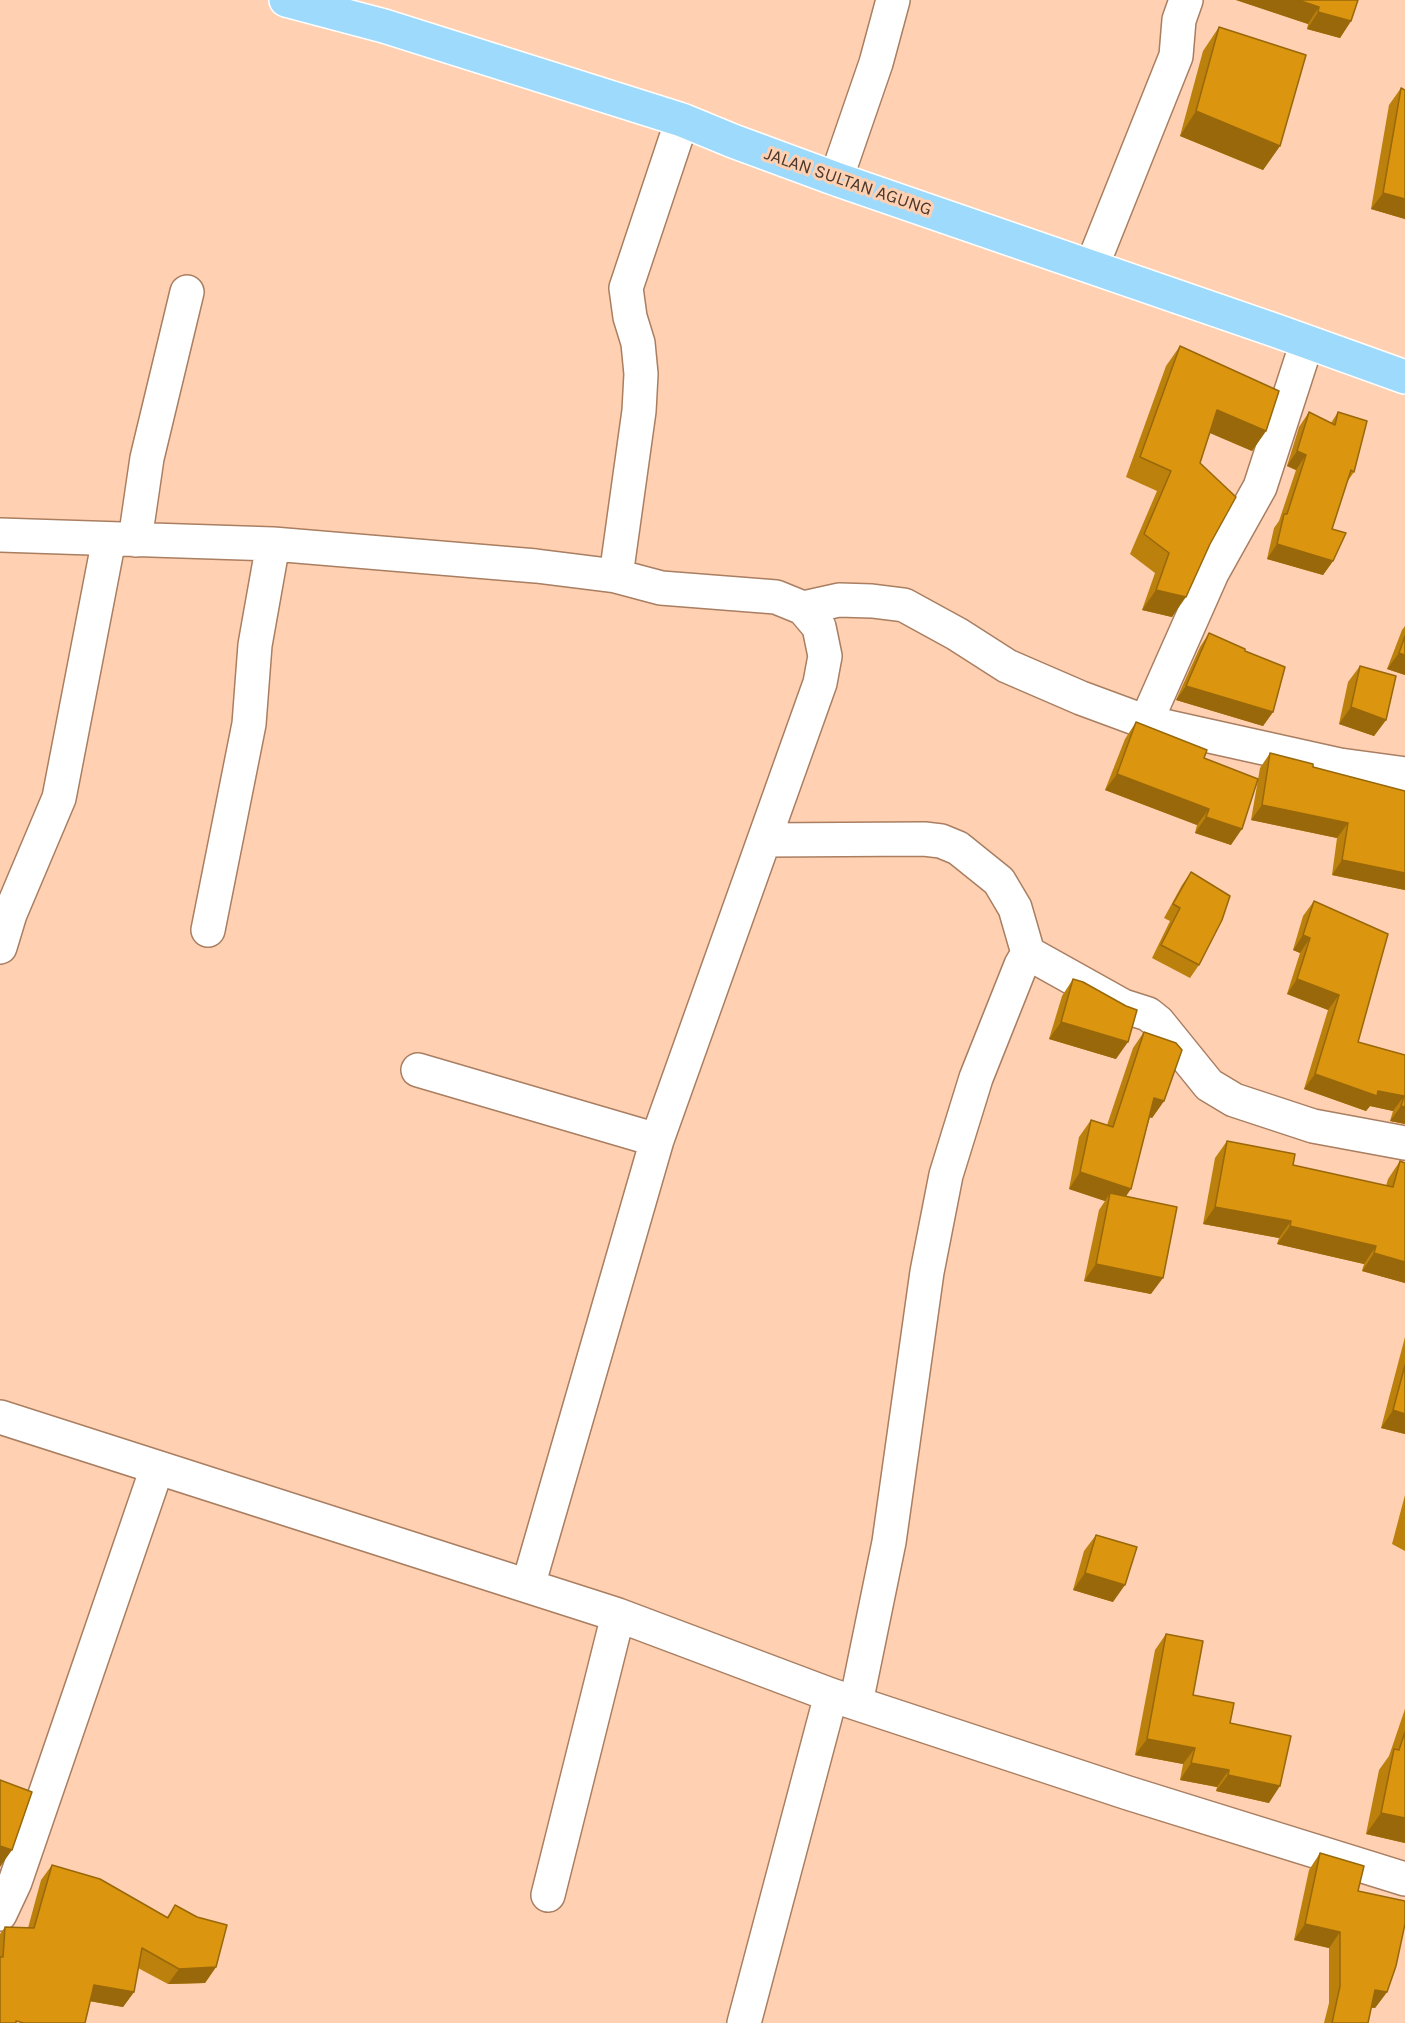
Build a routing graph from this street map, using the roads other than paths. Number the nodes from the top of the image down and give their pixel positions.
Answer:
1 (286, 0) edge
2 (893, 0) edge
3 (1186, 0) edge
4 (323, 5) edge
5 (682, 120) junction
6 (836, 179) junction
7 (1092, 267) junction
8 (187, 292) dead end
9 (1307, 342) junction
10 (1405, 378) edge
11 (130, 528) junction
12 (0, 535) edge
13 (273, 544) junction
14 (618, 560) junction
15 (804, 608) junction
16 (1150, 712) junction
17 (1405, 774) edge
18 (764, 840) junction
19 (208, 930) dead end
20 (0, 947) edge
21 (1028, 953) junction
22 (418, 1070) dead end
23 (657, 1140) junction
24 (1405, 1143) edge
25 (0, 1417) edge
26 (157, 1468) junction
27 (528, 1586) junction
28 (618, 1615) junction
29 (843, 1699) junction
30 (1405, 1879) edge
31 (548, 1895) dead end
32 (0, 1914) edge
33 (744, 2023) edge

1 - 4 highway, JALAN SULTAN AGUNG
2 - 6 street
3 - 7 street
4 - 5 highway, JALAN SULTAN AGUNG
5 - 6 highway, JALAN SULTAN AGUNG
5 - 14 street
6 - 7 highway, JALAN SULTAN AGUNG
7 - 9 highway, JALAN SULTAN AGUNG
8 - 11 street
9 - 10 highway, JALAN SULTAN AGUNG
9 - 16 street
11 - 12 street
11 - 13 street
11 - 20 street
13 - 14 street
13 - 19 street
14 - 15 street
15 - 16 street
15 - 18 street
16 - 17 street
18 - 21 street
18 - 23 street
21 - 24 street
21 - 29 street
22 - 23 street
23 - 27 street
25 - 26 street
26 - 27 street
26 - 32 street
27 - 28 street
28 - 29 street
28 - 31 street
29 - 30 street
29 - 33 street

